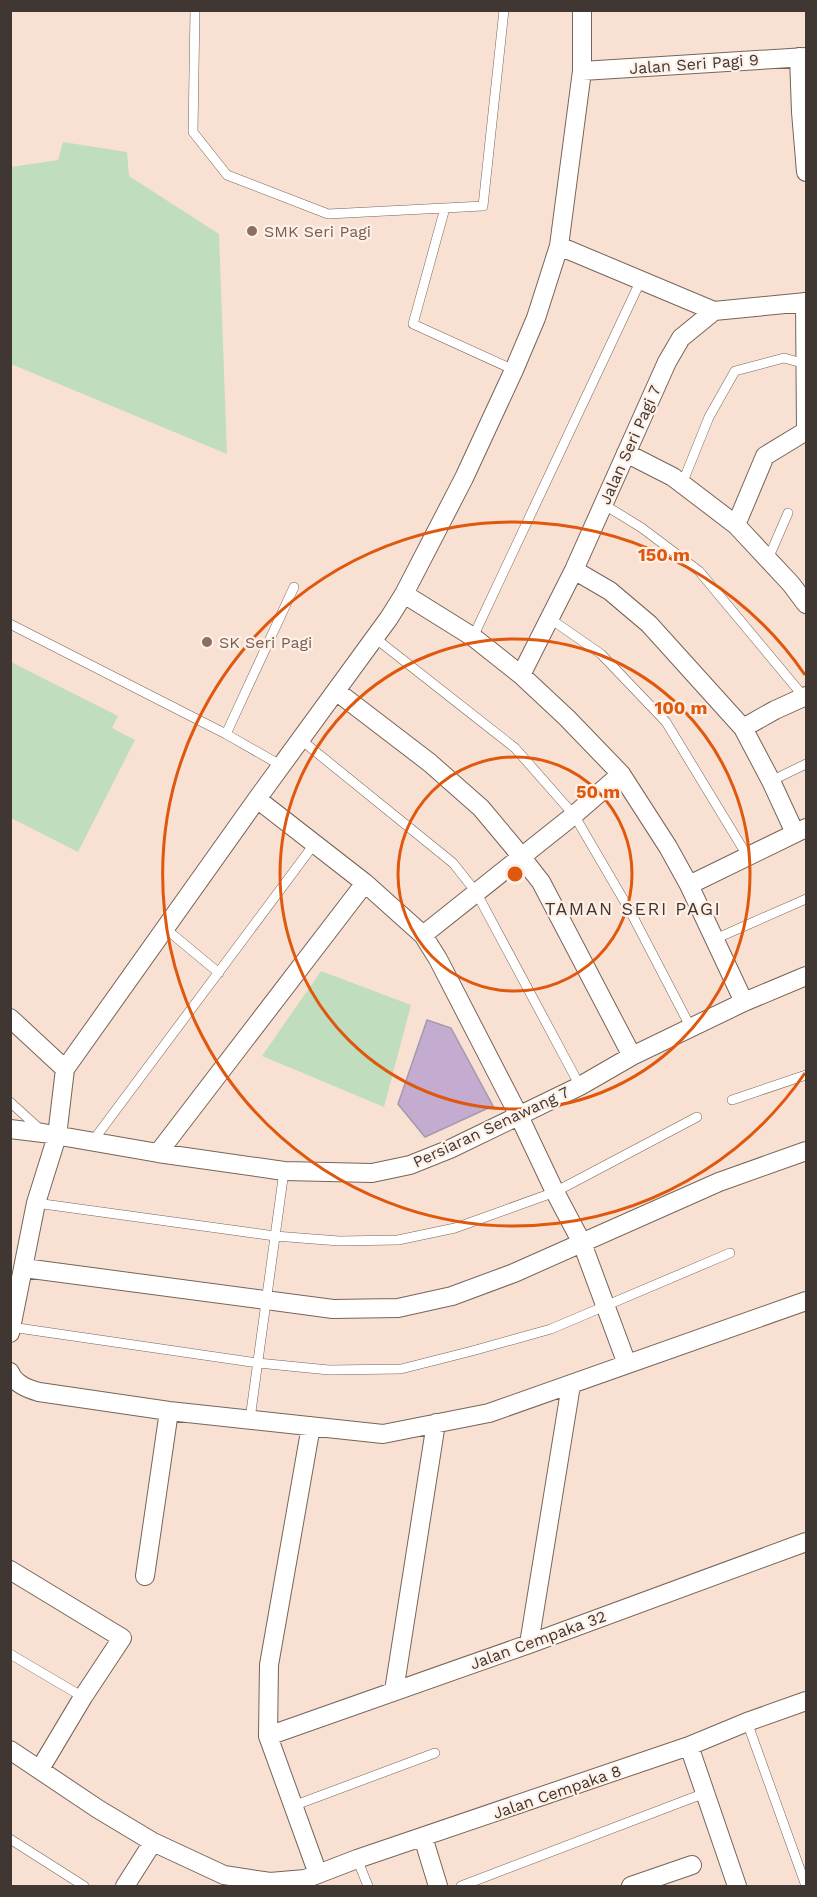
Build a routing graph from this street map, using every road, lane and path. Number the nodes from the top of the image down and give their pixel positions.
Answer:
1 (195, 10) edge
2 (504, 10) edge
3 (582, 10) edge
4 (803, 57) edge
5 (582, 71) junction
6 (804, 112) edge
7 (807, 172) edge
8 (445, 208) junction
9 (559, 246) junction
10 (641, 280) junction
11 (806, 302) edge
12 (714, 311) junction
13 (806, 364) edge
14 (514, 370) junction
15 (806, 431) edge
16 (626, 453) junction
17 (682, 484) junction
18 (603, 504) junction
19 (788, 513) dead end
20 (736, 525) junction
21 (768, 559) junction
22 (574, 570) junction
23 (294, 587) dead end
24 (404, 594) junction
25 (807, 604) edge
26 (549, 618) junction
27 (10, 624) edge
28 (473, 637) junction
29 (375, 638) junction
30 (521, 675) junction
31 (336, 691) junction
32 (806, 696) edge
33 (743, 728) junction
34 (226, 734) junction
35 (300, 739) junction
36 (807, 764) edge
37 (282, 766) junction
38 (621, 774) junction
39 (771, 781) junction
40 (257, 799) junction
41 (574, 815) junction
42 (801, 830) edge
43 (315, 843) junction
44 (521, 856) junction
45 (748, 857) junction
46 (365, 883) junction
47 (689, 885) junction
48 (476, 892) junction
49 (807, 899) edge
50 (166, 929) junction
51 (423, 935) junction
52 (716, 939) junction
53 (219, 973) junction
54 (807, 976) edge
55 (744, 1002) junction
56 (10, 1018) edge
57 (691, 1028) junction
58 (632, 1056) junction
59 (65, 1069) junction
60 (807, 1075) edge
61 (580, 1086) junction
62 (732, 1100) dead end
63 (10, 1102) edge
64 (519, 1116) junction
65 (697, 1117) dead end
66 (10, 1129) edge
67 (50, 1135) junction
68 (92, 1142) junction
69 (807, 1151) edge
70 (158, 1153) junction
71 (284, 1171) junction
72 (555, 1192) junction
73 (36, 1203) junction
74 (275, 1236) junction
75 (582, 1243) junction
76 (730, 1253) dead end
77 (24, 1268) junction
78 (267, 1301) junction
79 (807, 1301) edge
80 (605, 1305) junction
81 (11, 1327) edge
82 (10, 1333) edge
83 (258, 1364) junction
84 (627, 1364) junction
85 (10, 1372) edge
86 (571, 1385) junction
87 (169, 1410) junction
88 (250, 1419) junction
89 (436, 1423) junction
90 (311, 1426) junction
91 (807, 1542) edge
92 (10, 1570) edge
93 (145, 1576) dead end
94 (529, 1644) junction
95 (10, 1654) edge
96 (393, 1691) junction
97 (83, 1697) junction
98 (805, 1706) edge
99 (747, 1722) junction
100 (268, 1736) junction
101 (689, 1746) junction
102 (10, 1750) edge
103 (435, 1753) dead end
104 (40, 1770) junction
105 (705, 1793) junction
106 (293, 1806) junction
107 (423, 1838) junction
108 (10, 1839) edge
109 (153, 1842) junction
110 (357, 1859) junction
111 (692, 1865) dead end
112 (311, 1880) edge
113 (84, 1887) edge
114 (125, 1887) edge
115 (368, 1887) edge
116 (438, 1887) edge
117 (461, 1887) edge
118 (631, 1887) edge
119 (737, 1887) edge
120 (806, 1887) edge

1 - 8 lane
2 - 8 lane
3 - 5 street
4 - 5 street, Jalan Seri Pagi 9
4 - 6 street
5 - 9 street
6 - 7 street
8 - 14 lane
9 - 10 street
9 - 14 street
10 - 12 street
10 - 28 lane
11 - 12 street
11 - 13 street
12 - 16 street, Jalan Seri Pagi 7
13 - 15 street
13 - 17 lane
14 - 24 street
15 - 20 street
16 - 17 street
16 - 18 street, Jalan Seri Pagi 7
17 - 20 street
18 - 22 street, Jalan Seri Pagi 7
18 - 32 lane
19 - 21 lane
20 - 21 street
21 - 25 street
22 - 26 street, Jalan Seri Pagi 7
22 - 33 street
23 - 34 lane
24 - 28 street
24 - 29 street
26 - 30 street, Jalan Seri Pagi 7
26 - 45 lane
27 - 34 lane
28 - 30 street
29 - 31 street
29 - 41 lane
30 - 38 street
31 - 35 street
31 - 44 street
32 - 33 street
33 - 39 street
34 - 37 lane
35 - 37 street
35 - 48 lane
36 - 39 lane
37 - 40 street
38 - 41 street
38 - 47 street
39 - 42 street
40 - 43 street
40 - 50 street
41 - 44 street
41 - 57 lane
42 - 45 street
43 - 46 street
43 - 53 lane
44 - 48 street
44 - 58 street
45 - 47 street
46 - 51 street
46 - 70 street
47 - 52 street
48 - 51 street
48 - 61 lane
49 - 52 lane
50 - 53 lane
50 - 59 street
51 - 64 street
52 - 55 street
53 - 68 lane
54 - 55 street, Persiaran Senawang 7
55 - 57 street, Persiaran Senawang 7
56 - 59 street
57 - 58 street, Persiaran Senawang 7
58 - 61 street, Persiaran Senawang 7
59 - 67 street
60 - 62 lane
61 - 64 street, Persiaran Senawang 7
63 - 67 lane
64 - 71 street, Persiaran Senawang 7
64 - 72 street
65 - 72 lane
66 - 67 street, Persiaran Senawang 7
67 - 68 street, Persiaran Senawang 7
67 - 73 street
68 - 70 street, Persiaran Senawang 7
69 - 75 street
70 - 71 street, Persiaran Senawang 7
71 - 74 lane
72 - 74 lane
72 - 75 street
73 - 74 lane
73 - 77 street
74 - 78 lane
75 - 78 street
75 - 80 street
76 - 80 lane
77 - 78 street
77 - 81 street
78 - 83 lane
79 - 84 street
80 - 83 lane
80 - 84 street
81 - 82 street
81 - 83 lane
83 - 88 lane
84 - 86 street
85 - 87 street
86 - 89 street
86 - 94 street
87 - 88 street
87 - 93 street
88 - 90 street
89 - 90 street
89 - 96 street
90 - 100 street
91 - 94 street, Jalan Cempaka 32
92 - 97 street
94 - 96 street, Jalan Cempaka 32
95 - 97 lane
96 - 100 street, Jalan Cempaka 32
97 - 104 street
98 - 99 street, Jalan Cempaka 8
99 - 101 street, Jalan Cempaka 8
99 - 120 lane
100 - 106 street
101 - 105 street
101 - 107 street, Jalan Cempaka 8
102 - 104 street, Jalan Cempaka 8
103 - 106 lane
104 - 109 street, Jalan Cempaka 8
105 - 117 lane
105 - 119 street
106 - 112 street
107 - 110 street, Jalan Cempaka 8
107 - 116 street
108 - 113 lane
109 - 112 street, Jalan Cempaka 8
109 - 114 street
110 - 112 street, Jalan Cempaka 8
110 - 115 lane
111 - 118 street

